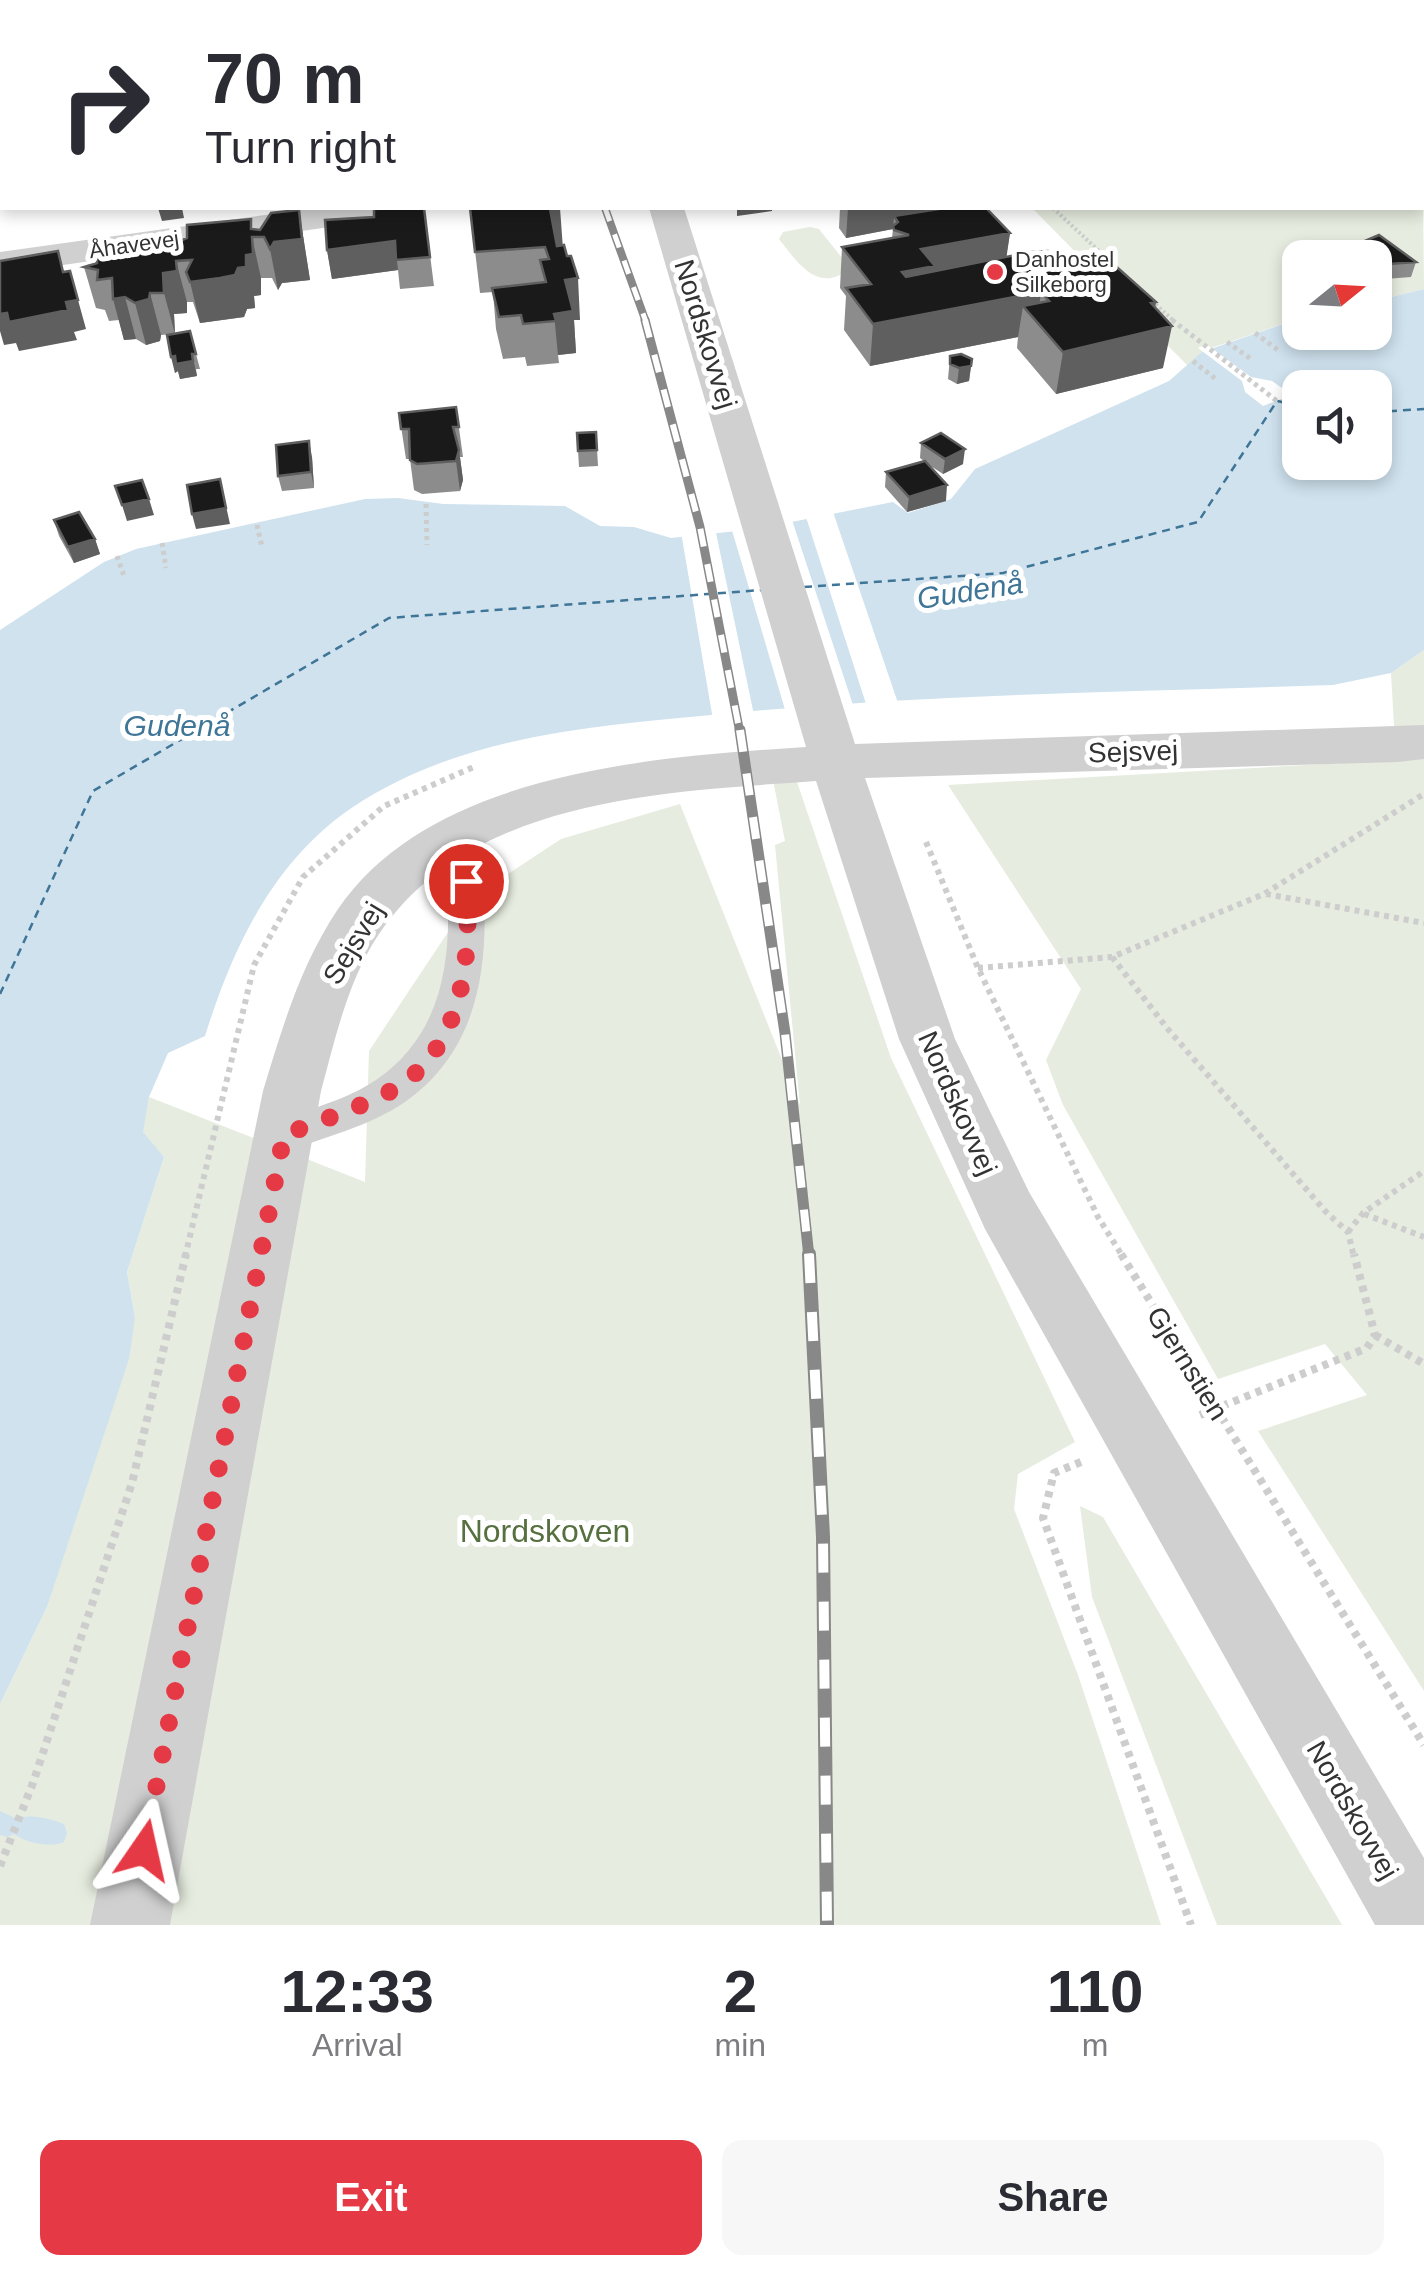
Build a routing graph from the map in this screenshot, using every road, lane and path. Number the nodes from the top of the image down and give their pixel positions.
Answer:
1 (372, 210) edge
2 (667, 210) edge
3 (1055, 210) edge
4 (0, 263) edge
5 (1124, 275) edge
6 (1139, 288) edge
7 (1254, 333) dead end
8 (1226, 342) dead end
9 (1278, 350) dead end
10 (1251, 360) dead end
11 (1193, 361) dead end
12 (1217, 380) dead end
13 (1277, 401) dead end
14 (426, 504) dead end
15 (256, 524) dead end
16 (162, 543) dead end
17 (428, 545) dead end
18 (262, 548) dead end
19 (117, 556) dead end
20 (166, 568) dead end
21 (124, 576) dead end
22 (1424, 742) edge
23 (491, 762) dead end
24 (1424, 794) edge
25 (460, 836) junction
26 (891, 838) junction
27 (1264, 894) junction
28 (1424, 924) edge
29 (1112, 957) junction
30 (978, 968) junction
31 (284, 1135) junction
32 (1424, 1170) edge
33 (1363, 1214) junction
34 (1348, 1232) junction
35 (1424, 1237) edge
36 (1375, 1335) junction
37 (1346, 1357) dead end
38 (1424, 1364) edge
39 (1054, 1474) dead end
40 (1424, 1744) edge
41 (0, 1866) edge
42 (130, 1925) edge
43 (1191, 1925) edge
44 (1419, 1925) edge

1 - 4 street, Åhavevej
2 - 26 street, Nordskovvej
3 - 5 path
6 - 13 path
7 - 9 path
8 - 10 path
11 - 12 path
14 - 17 path
15 - 18 path
16 - 20 path
19 - 21 path
22 - 25 street, Sejsvej
23 - 41 path
24 - 27 path
25 - 31 street, Sejsvej
25 - 31 lane
26 - 30 path, Gjernstien
26 - 44 street, Nordskovvej
27 - 28 path
27 - 29 path
29 - 30 path
29 - 34 path
30 - 40 path, Gjernstien
31 - 42 street, Sejsvej
32 - 33 path
33 - 34 path
33 - 35 path
34 - 36 path
36 - 37 path
36 - 38 path
39 - 43 path

